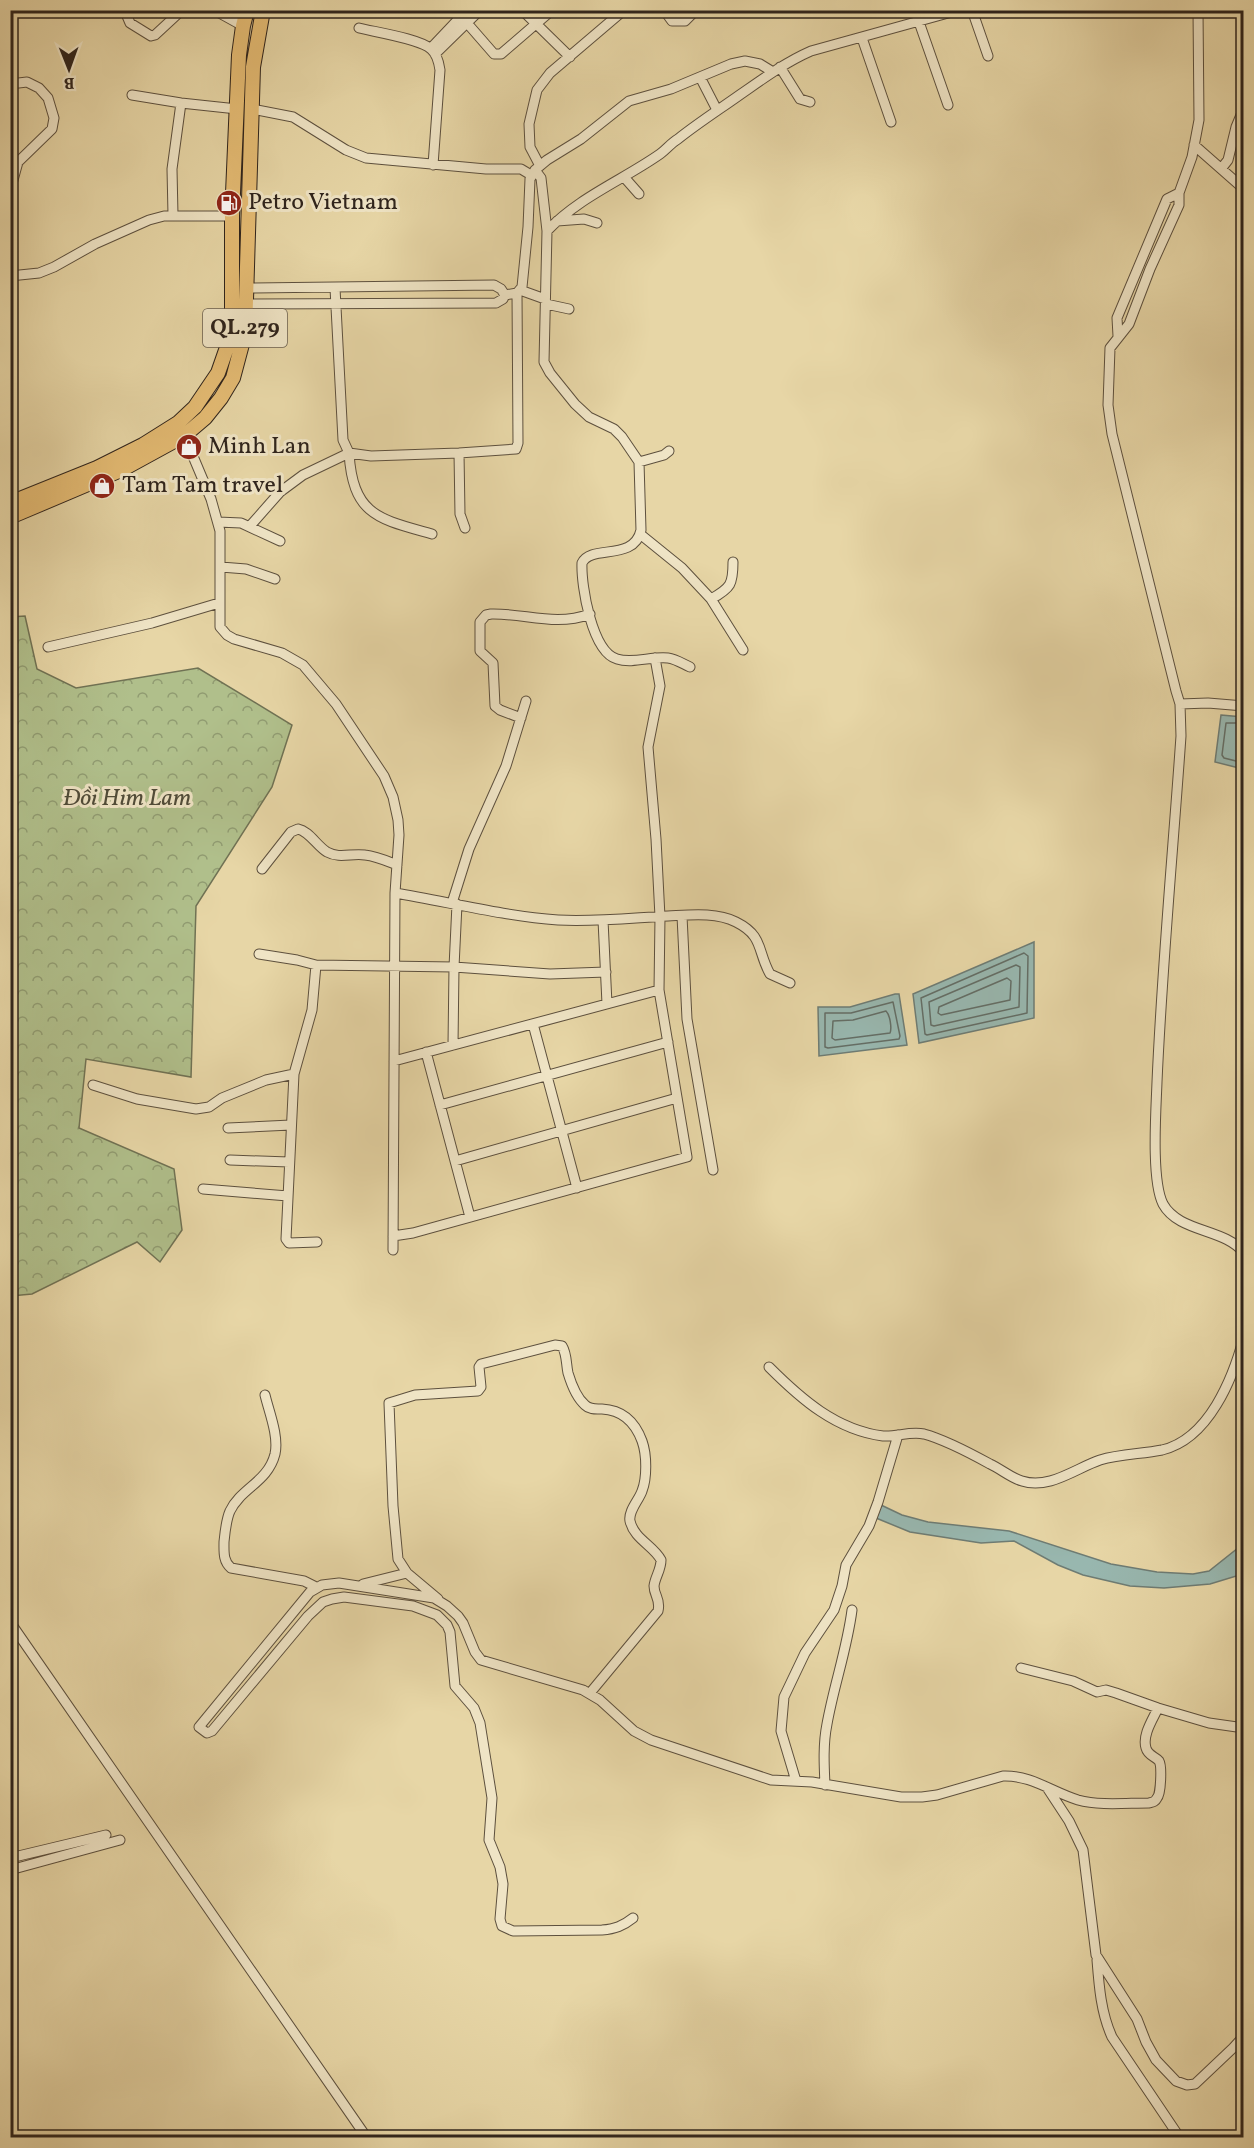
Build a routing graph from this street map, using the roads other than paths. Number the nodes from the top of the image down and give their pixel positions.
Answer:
1 (128, 10) edge
2 (182, 10) edge
3 (214, 10) edge
4 (247, 10) edge
5 (263, 10) edge
6 (467, 10) edge
7 (480, 10) edge
8 (522, 10) edge
9 (552, 10) edge
10 (624, 10) edge
11 (664, 10) edge
12 (696, 10) edge
13 (914, 10) edge
14 (959, 10) edge
15 (972, 10) edge
16 (1198, 10) edge
17 (918, 22) junction
18 (467, 23) junction
19 (537, 25) junction
20 (243, 26) junction
21 (359, 28) dead end
22 (862, 38) junction
23 (433, 51) junction
24 (988, 56) dead end
25 (570, 57) junction
26 (777, 70) junction
27 (700, 77) junction
28 (10, 84) edge
29 (132, 94) dead end
30 (810, 102) dead end
31 (181, 103) junction
32 (948, 105) dead end
33 (1244, 108) edge
34 (237, 109) junction
35 (252, 109) junction
36 (717, 110) junction
37 (891, 123) dead end
38 (1194, 145) junction
39 (433, 165) junction
40 (1221, 169) junction
41 (536, 170) junction
42 (624, 177) junction
43 (1244, 189) edge
44 (10, 191) edge
45 (639, 194) dead end
46 (173, 215) junction
47 (232, 216) junction
48 (597, 223) dead end
49 (550, 225) junction
50 (528, 227) junction
51 (10, 276) edge
52 (430, 285) junction
53 (246, 288) junction
54 (335, 288) junction
55 (518, 292) junction
56 (504, 295) junction
57 (545, 301) junction
58 (429, 303) junction
59 (246, 304) junction
60 (335, 304) junction
61 (569, 309) dead end
62 (181, 429) junction
63 (669, 451) dead end
64 (349, 453) junction
65 (459, 453) junction
66 (639, 462) junction
67 (10, 503) edge
68 (10, 517) edge
69 (218, 522) junction
70 (250, 526) junction
71 (465, 528) dead end
72 (432, 534) dead end
73 (640, 534) junction
74 (280, 541) dead end
75 (733, 562) dead end
76 (220, 567) junction
77 (274, 579) dead end
78 (711, 598) junction
79 (219, 603) junction
80 (590, 614) junction
81 (48, 647) dead end
82 (743, 650) dead end
83 (655, 658) junction
84 (690, 667) dead end
85 (526, 701) dead end
86 (1179, 704) junction
87 (1244, 706) edge
88 (522, 718) junction
89 (397, 865) junction
90 (262, 868) dead end
91 (395, 893) junction
92 (454, 903) junction
93 (682, 916) junction
94 (660, 917) junction
95 (603, 920) junction
96 (259, 954) dead end
97 (316, 964) junction
98 (395, 966) junction
99 (454, 967) junction
100 (606, 972) junction
101 (790, 983) dead end
102 (659, 990) junction
103 (607, 1004) junction
104 (532, 1024) junction
105 (668, 1042) junction
106 (453, 1045) junction
107 (426, 1052) junction
108 (394, 1060) junction
109 (294, 1074) junction
110 (547, 1074) junction
111 (93, 1084) dead end
112 (677, 1098) junction
113 (440, 1105) junction
114 (291, 1125) junction
115 (228, 1128) dead end
116 (563, 1131) junction
117 (230, 1160) dead end
118 (455, 1161) junction
119 (289, 1162) junction
120 (713, 1170) dead end
121 (577, 1188) junction
122 (203, 1189) dead end
123 (288, 1196) junction
124 (470, 1217) junction
125 (393, 1236) junction
126 (317, 1242) dead end
127 (393, 1250) dead end
128 (1244, 1253) edge
129 (1244, 1337) edge
130 (769, 1367) dead end
131 (265, 1395) dead end
132 (898, 1435) junction
133 (407, 1573) junction
134 (360, 1585) junction
135 (316, 1587) junction
136 (440, 1601) junction
137 (852, 1610) dead end
138 (10, 1622) edge
139 (460, 1642) junction
140 (1021, 1668) dead end
141 (590, 1693) junction
142 (1158, 1708) junction
143 (1244, 1728) edge
144 (796, 1782) junction
145 (825, 1785) junction
146 (1048, 1789) junction
147 (106, 1836) dead end
148 (120, 1840) dead end
149 (10, 1858) edge
150 (10, 1870) edge
151 (633, 1918) dead end
152 (1096, 1955) junction
153 (1244, 2036) edge
154 (367, 2138) edge
155 (1180, 2138) edge

1 - 2 street
3 - 20 street
4 - 20 highway, QL.279
5 - 35 highway, QL.279
6 - 23 street
7 - 18 street
8 - 19 street
9 - 19 street
10 - 25 street
11 - 12 street
13 - 17 street
14 - 17 street
15 - 24 street
16 - 38 street
17 - 22 street
17 - 32 street
18 - 19 street
18 - 23 street
19 - 25 street
20 - 34 highway, QL.279
21 - 23 street
22 - 26 street
22 - 37 street
23 - 39 street
25 - 41 street
26 - 27 street
26 - 30 street
26 - 36 street
27 - 36 street
27 - 41 street
28 - 44 street
29 - 31 street
31 - 34 street
31 - 46 street
33 - 40 street
34 - 47 highway, QL.279
35 - 39 street
35 - 53 highway, QL.279
36 - 42 street
38 - 40 street
38 - 86 street
39 - 41 street
40 - 43 street
41 - 49 street
41 - 50 street
42 - 45 street
42 - 49 street
46 - 47 street
46 - 51 street
47 - 62 highway, QL.279
48 - 49 street
49 - 50 street
49 - 57 street
50 - 55 street
52 - 54 street
52 - 56 street
52 - 58 street
53 - 54 street
53 - 59 highway, QL.279
54 - 60 street
55 - 56 street
55 - 57 street
55 - 65 street
56 - 58 street
57 - 61 street
57 - 66 street
58 - 60 street
59 - 60 street
59 - 62 highway, QL.279
60 - 64 street
62 - 67 highway, QL.279
62 - 68 highway, QL.279
62 - 69 street
63 - 66 street
64 - 65 street
64 - 70 street
64 - 72 street
65 - 71 street
66 - 73 street
69 - 70 street
69 - 76 street
70 - 74 street
73 - 78 street
73 - 80 street
75 - 78 street
76 - 77 street
76 - 79 street
78 - 82 street
79 - 81 street
79 - 89 street
80 - 83 street
80 - 88 street
83 - 84 street
83 - 94 street
85 - 88 street
86 - 87 street
86 - 128 street
88 - 92 street
89 - 90 street
89 - 91 street
91 - 92 street
91 - 98 street
92 - 95 street
92 - 99 street
93 - 94 street
93 - 101 street
93 - 120 street
94 - 95 street
94 - 102 street
95 - 100 street
96 - 97 street
97 - 98 street
97 - 109 street
98 - 99 street
98 - 108 street
99 - 100 street
99 - 106 street
100 - 103 street
102 - 103 street
102 - 105 street
103 - 104 street
104 - 106 street
104 - 110 street
105 - 110 street
105 - 112 street
106 - 107 street
107 - 108 street
107 - 113 street
108 - 125 street
109 - 111 street
109 - 114 street
110 - 113 street
110 - 116 street
112 - 116 street
112 - 121 street
113 - 118 street
114 - 115 street
114 - 119 street
116 - 118 street
116 - 121 street
117 - 119 street
118 - 124 street
119 - 123 street
121 - 124 street
122 - 123 street
123 - 126 street
124 - 125 street
125 - 127 street
129 - 132 street
130 - 132 street
131 - 135 street
132 - 144 street
133 - 134 street
133 - 136 street
133 - 141 street
134 - 135 street
134 - 136 street
135 - 139 street
136 - 139 street
137 - 145 street
138 - 154 street
139 - 141 street
139 - 151 street
140 - 142 street
141 - 144 street
142 - 143 street
142 - 146 street
144 - 145 street
145 - 146 street
146 - 152 street
147 - 149 street
148 - 150 street
152 - 153 street
152 - 155 street

